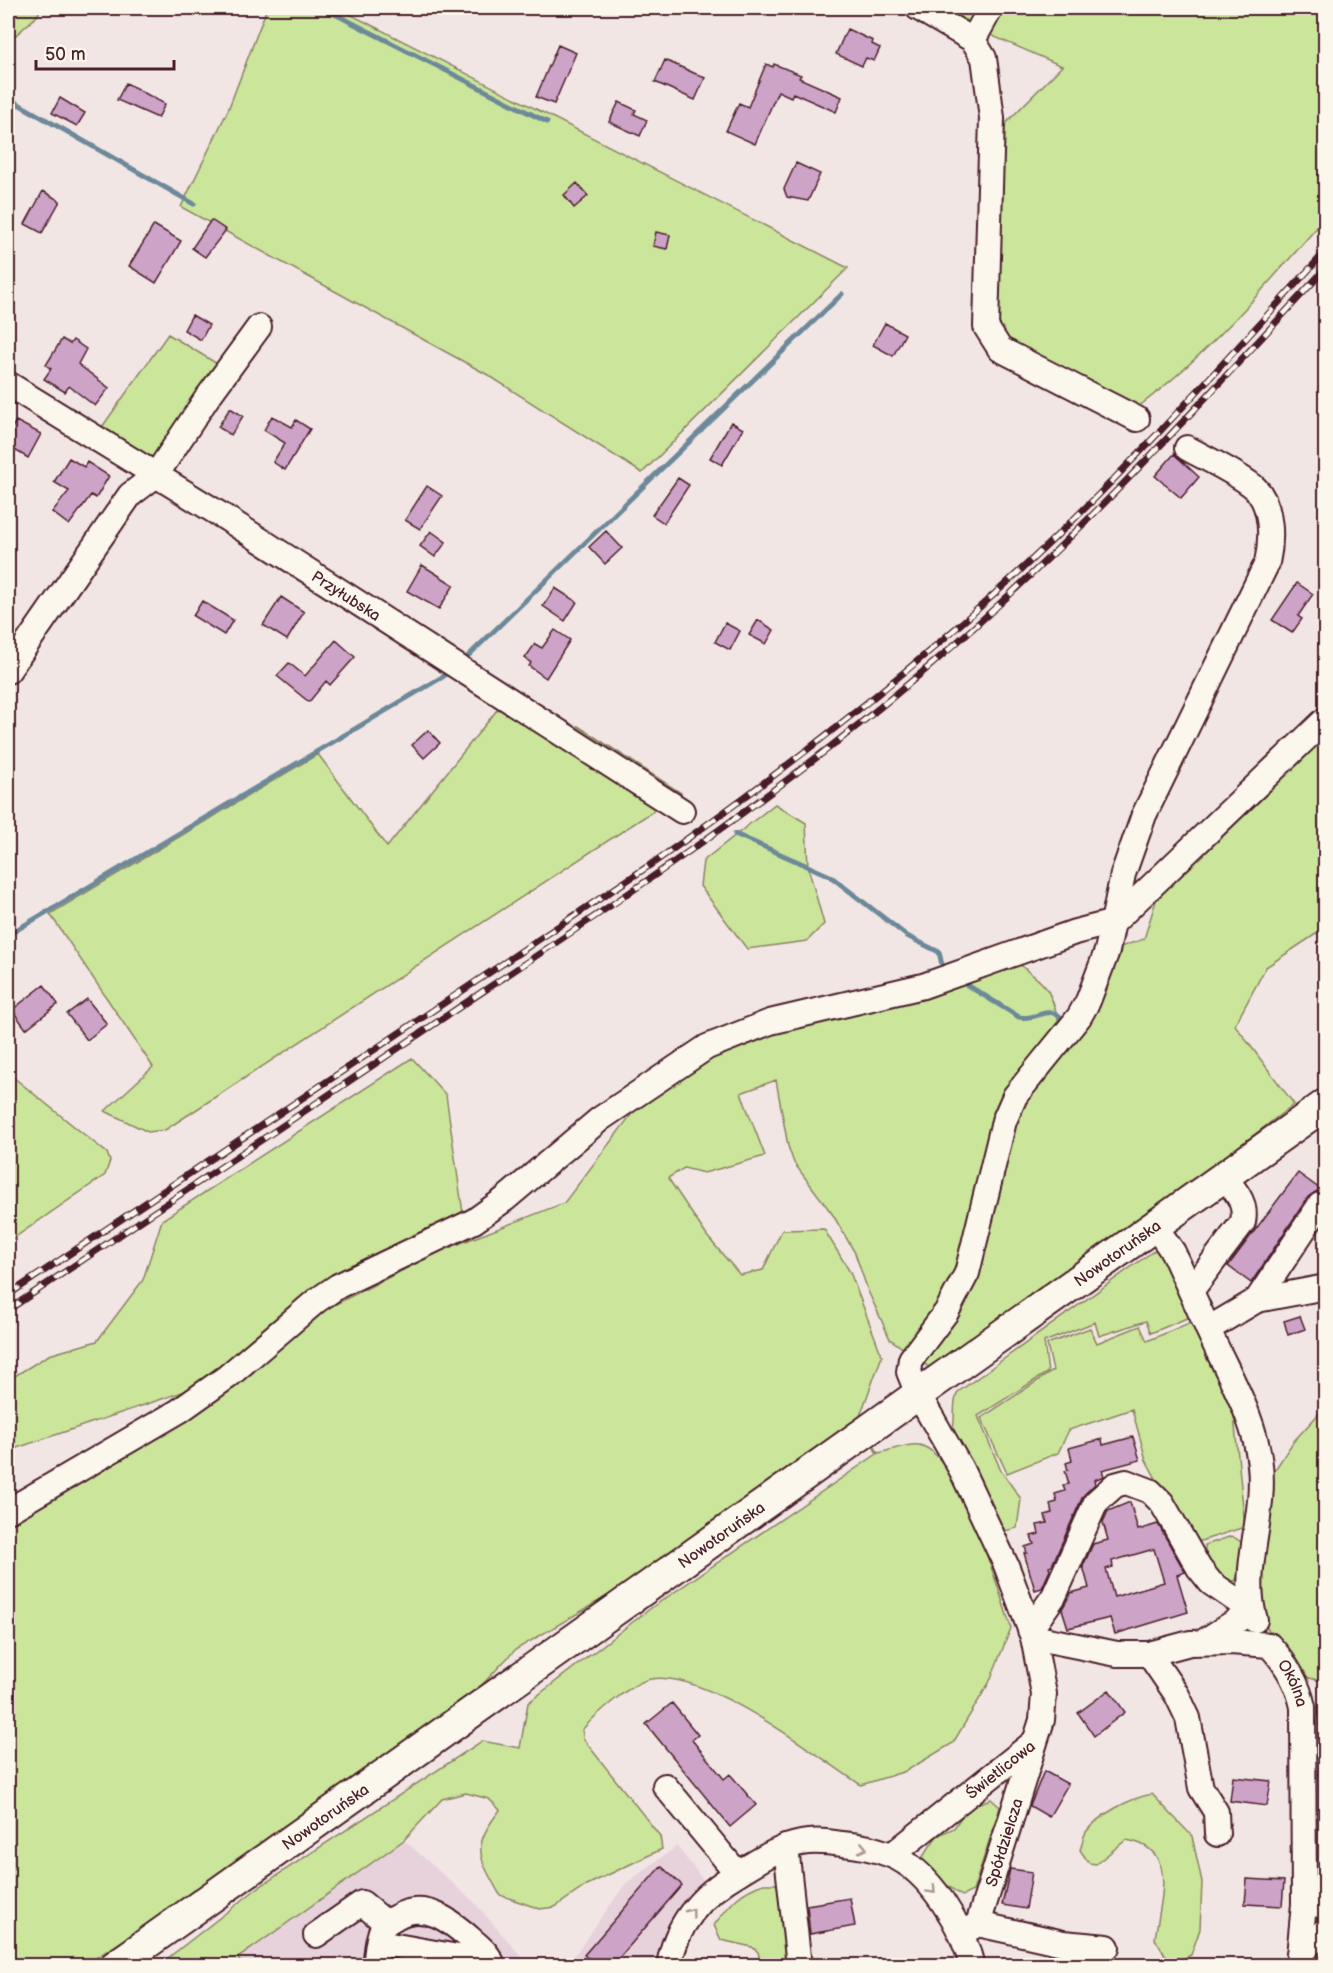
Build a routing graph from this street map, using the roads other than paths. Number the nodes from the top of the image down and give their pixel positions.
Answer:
1 (922, 8) edge
2 (991, 8) edge
3 (973, 40) junction
4 (259, 327) dead end
5 (8, 384) edge
6 (1137, 419) dead end
7 (1187, 448) dead end
8 (156, 475) junction
9 (8, 671) edge
10 (1326, 719) edge
11 (682, 811) dead end
12 (1114, 921) junction
13 (1326, 1104) edge
14 (1224, 1176) junction
15 (1320, 1205) dead end
16 (1155, 1226) junction
17 (1326, 1287) edge
18 (1191, 1291) junction
19 (1257, 1300) junction
20 (1208, 1329) junction
21 (918, 1394) junction
22 (8, 1511) edge
23 (1252, 1611) junction
24 (1031, 1633) junction
25 (1203, 1642) junction
26 (1269, 1645) junction
27 (1149, 1654) junction
28 (1033, 1743) junction
29 (665, 1786) dead end
30 (1217, 1834) dead end
31 (786, 1846) junction
32 (892, 1855) junction
33 (737, 1873) junction
34 (1315, 1905) edge
35 (970, 1928) junction
36 (1326, 1930) edge
37 (316, 1935) dead end
38 (380, 1944) edge
39 (1107, 1947) dead end
40 (1299, 1960) edge
41 (492, 1964) edge
42 (115, 1965) edge
43 (669, 1965) edge
44 (799, 1965) edge
45 (972, 1965) edge

1 - 3 street
2 - 3 street
3 - 6 street
4 - 8 street
5 - 8 street, Przyłubska
7 - 12 street, Świetlicowa
8 - 9 street
8 - 11 street, Przyłubska
10 - 12 street
12 - 21 street, Świetlicowa
12 - 22 street
13 - 14 main road, Nowotoruńska
14 - 16 main road, Nowotoruńska
14 - 18 street
15 - 19 street
16 - 18 street
16 - 21 main road, Nowotoruńska
17 - 19 street
18 - 20 street
19 - 20 street
20 - 23 street
21 - 24 street, Świetlicowa
21 - 42 main road, Nowotoruńska
23 - 24 street
23 - 25 street
23 - 26 street
24 - 27 street, Okólna
24 - 28 street, Świetlicowa
25 - 26 street, Okólna
25 - 27 street, Okólna
26 - 34 street, Okólna
27 - 30 street
28 - 32 street, Świetlicowa
28 - 35 street, Spółdzielcza
29 - 33 street
31 -> 32 street
31 - 33 street
31 - 44 street
32 -> 35 street
43 -> 33 street
34 - 40 street, Okólna
35 - 39 street
35 - 45 street
36 - 40 street
37 - 38 street
38 - 41 street
38 - 41 street

